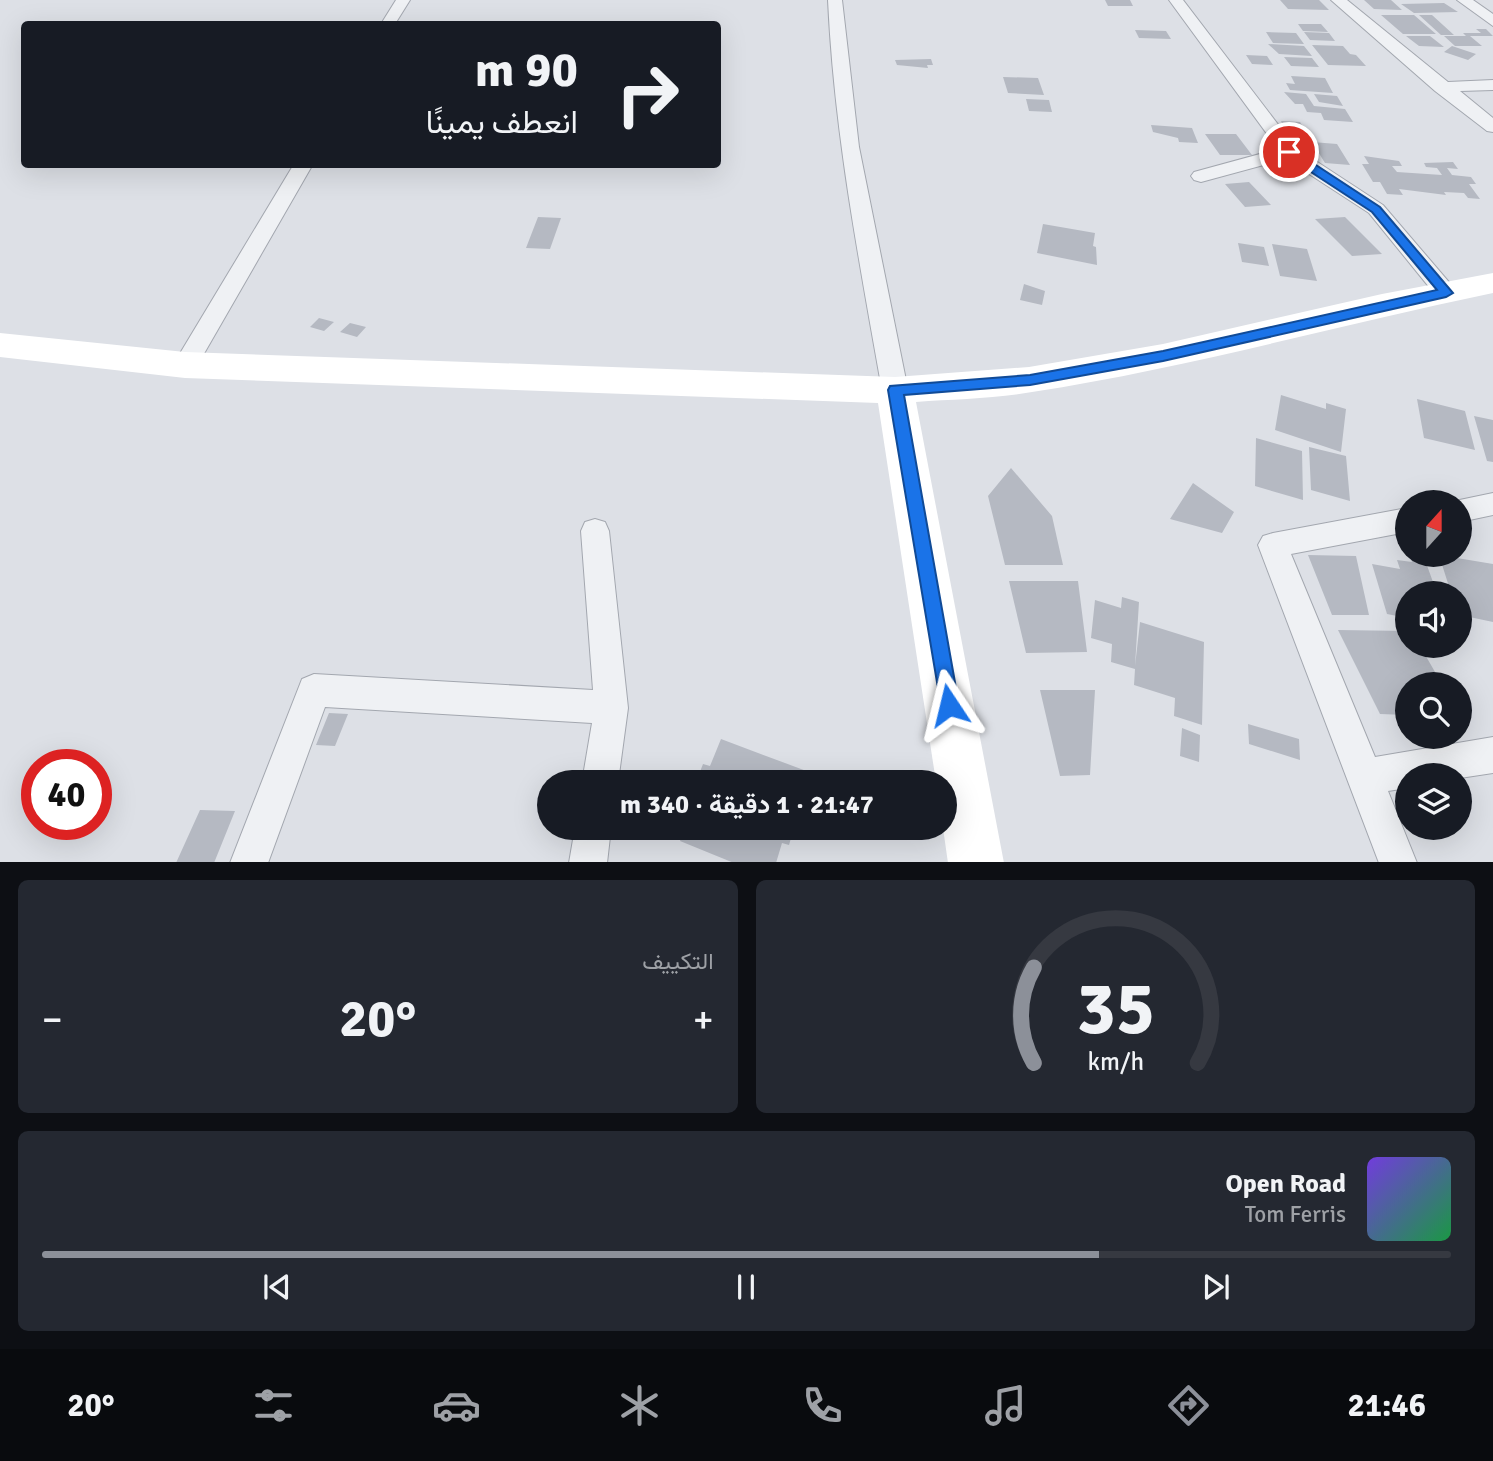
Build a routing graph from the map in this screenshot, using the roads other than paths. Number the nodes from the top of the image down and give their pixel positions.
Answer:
1 (403, 0) edge
2 (835, 0) edge
3 (1176, 0) edge
4 (1338, 0) edge
5 (1464, 0) edge
6 (1490, 18) edge
7 (390, 21) edge
8 (1493, 85) edge
9 (1441, 87) junction
10 (1493, 127) edge
11 (1289, 152) junction
12 (301, 168) edge
13 (1200, 176) dead end
14 (1493, 283) edge
15 (1446, 293) junction
16 (0, 345) edge
17 (185, 365) junction
18 (895, 390) junction
19 (1493, 504) edge
20 (1472, 508) edge
21 (1395, 522) edge
22 (595, 531) dead end
23 (611, 708) junction
24 (1493, 755) edge
25 (602, 770) edge
26 (1365, 777) junction
27 (591, 840) edge
28 (249, 862) edge
29 (588, 862) edge
30 (976, 862) edge
31 (1398, 862) edge

1 - 7 street
2 - 18 street
3 - 11 street
4 - 9 street
5 - 6 street
8 - 9 street
9 - 10 street
11 - 13 street
11 - 15 street
12 - 17 street
14 - 15 street
15 - 18 street
16 - 17 street
17 - 18 street
18 - 30 street
19 - 20 street
21 - 26 street
22 - 23 street
23 - 25 street
23 - 28 street
24 - 26 street
26 - 31 street
27 - 29 street

